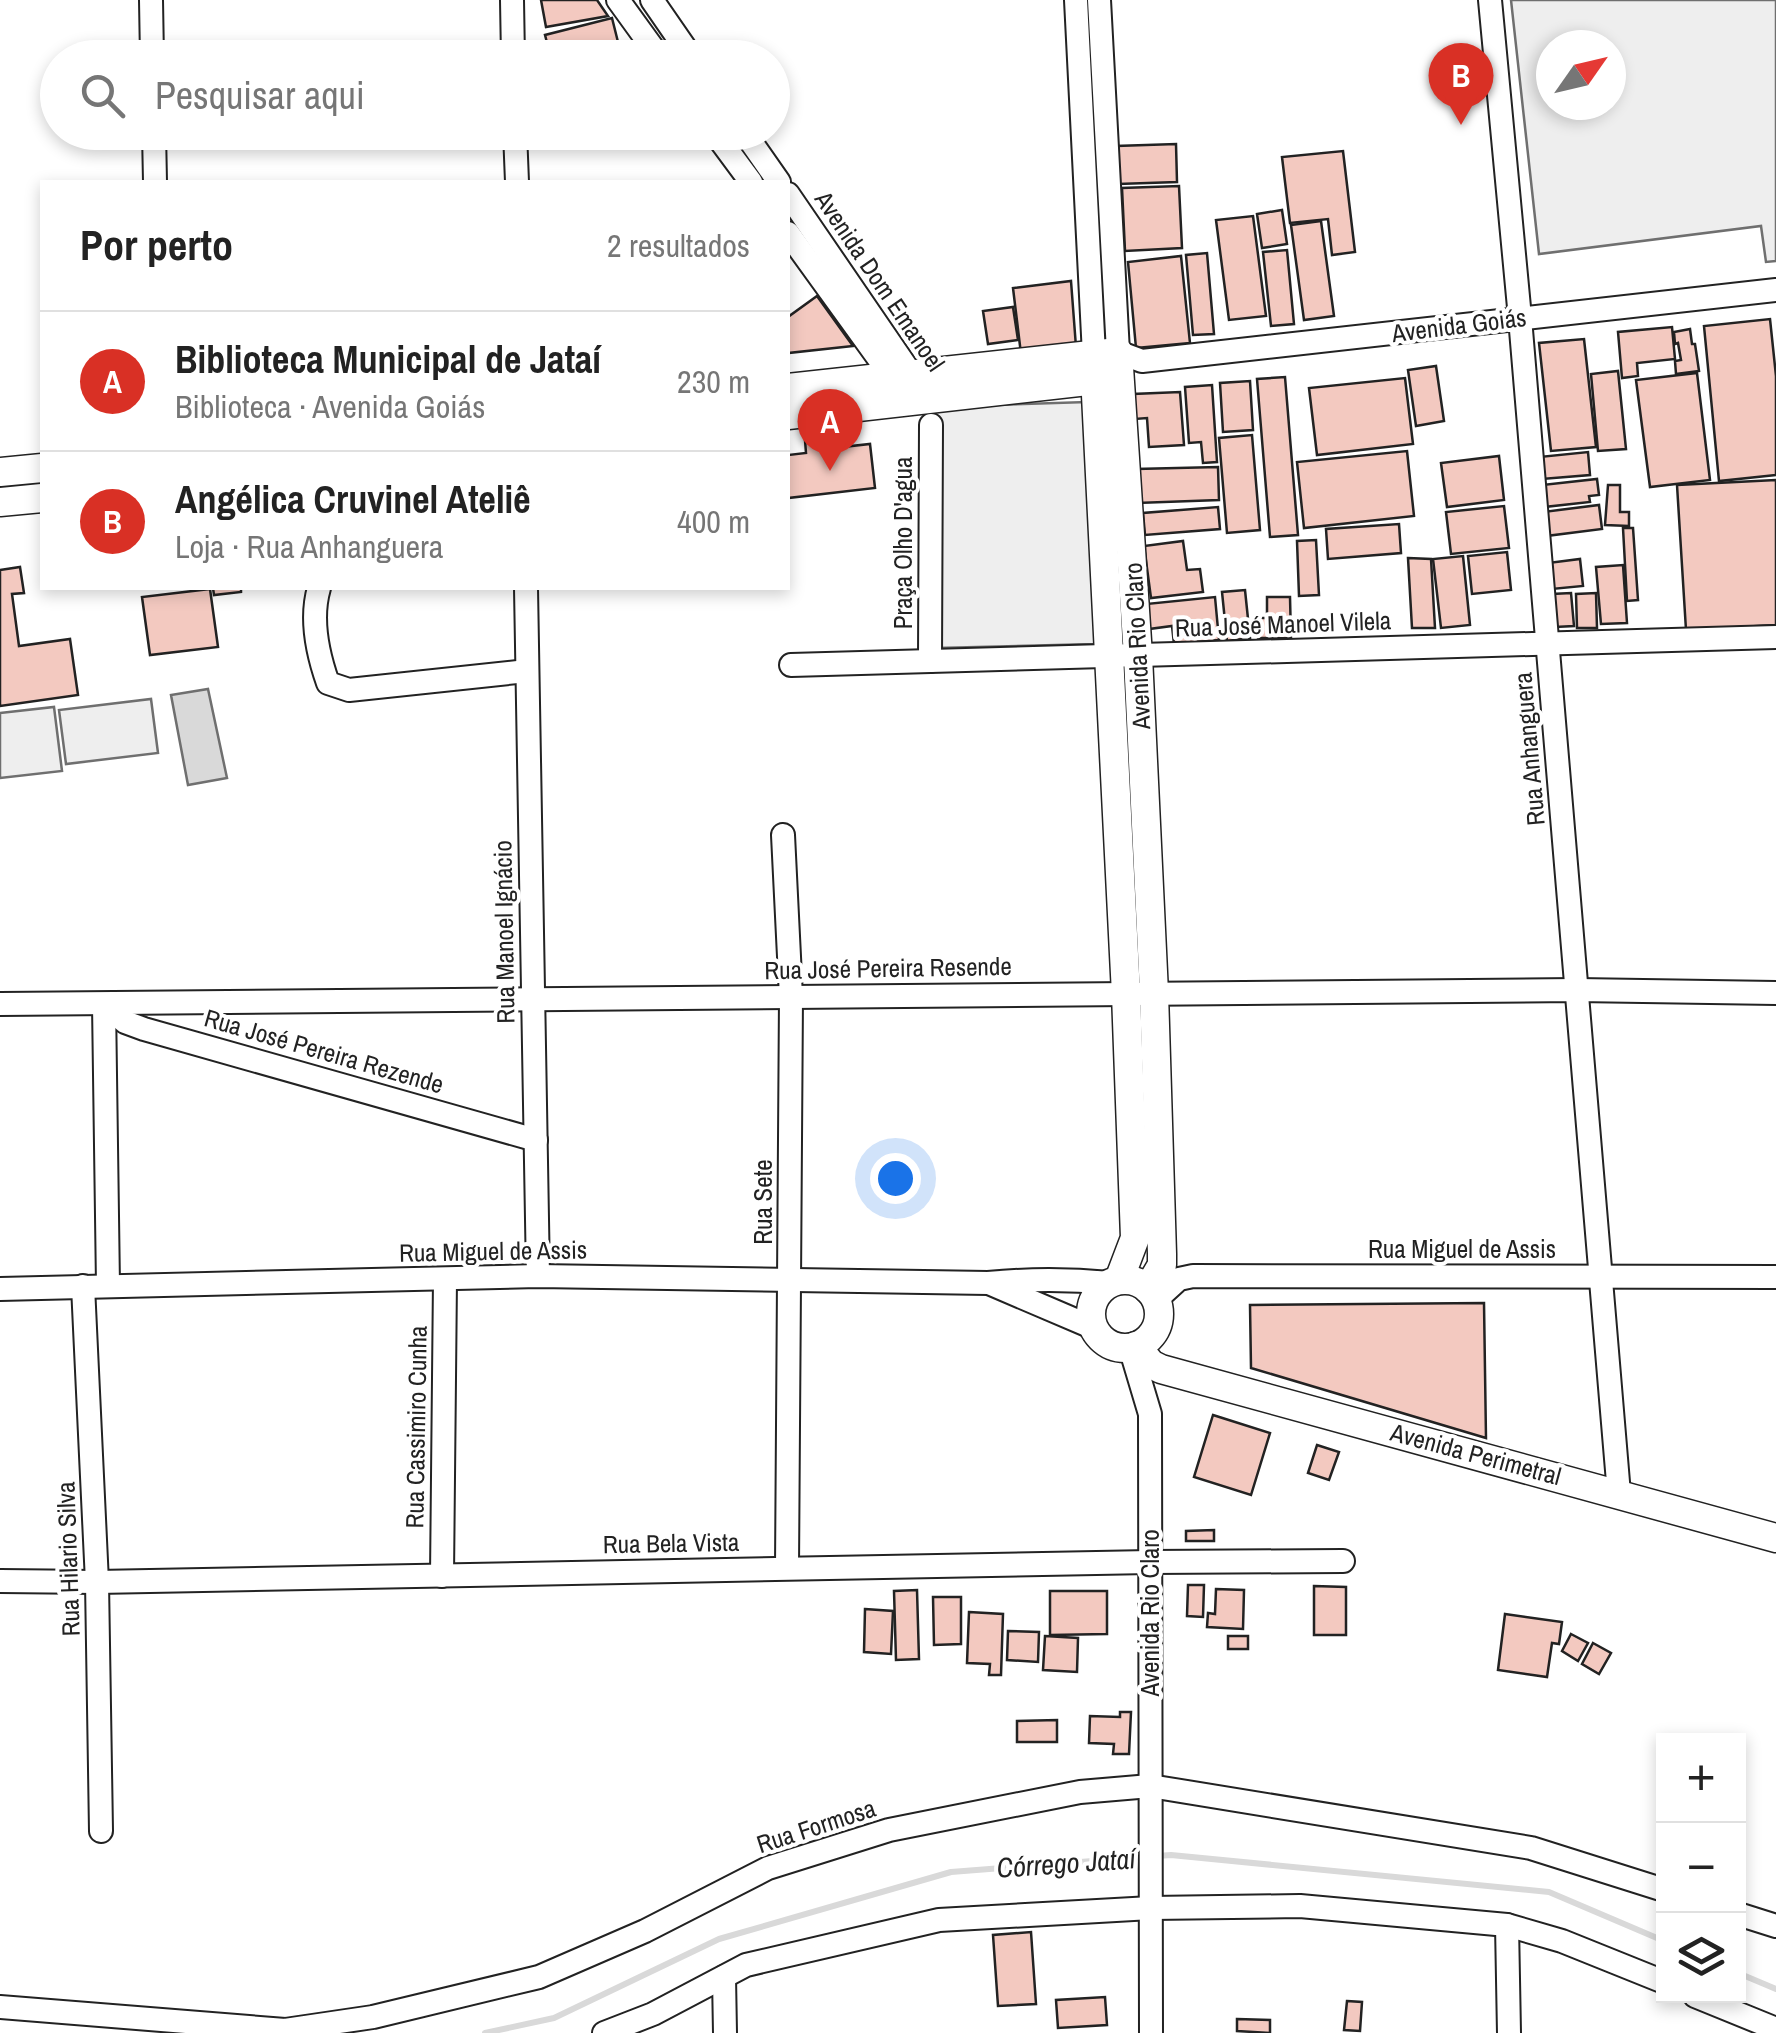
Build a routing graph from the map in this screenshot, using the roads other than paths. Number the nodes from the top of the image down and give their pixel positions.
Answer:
1 (151, 0) edge
2 (512, 0) edge
3 (618, 0) edge
4 (652, 0) edge
5 (1490, 0) edge
6 (1088, 7) edge
7 (152, 40) edge
8 (513, 40) edge
9 (647, 40) edge
10 (680, 40) edge
11 (154, 150) edge
12 (515, 150) edge
13 (727, 150) edge
14 (757, 150) edge
15 (155, 180) edge
16 (516, 180) edge
17 (749, 180) edge
18 (778, 180) edge
19 (790, 197) edge
20 (1112, 225) junction
21 (1087, 226) junction
22 (790, 236) edge
23 (1776, 290) edge
24 (1520, 318) junction
25 (1114, 365) junction
26 (790, 388) edge
27 (915, 396) junction
28 (790, 415) edge
29 (40, 468) edge
30 (0, 472) edge
31 (40, 498) edge
32 (0, 502) edge
33 (318, 590) edge
34 (526, 590) edge
35 (1776, 637) edge
36 (1548, 643) junction
37 (1138, 656) junction
38 (1109, 657) junction
39 (930, 662) junction
40 (791, 665) dead end
41 (527, 671) junction
42 (783, 835) dead end
43 (1577, 990) junction
44 (1140, 993) junction
45 (1776, 993) edge
46 (791, 997) junction
47 (533, 999) junction
48 (0, 1004) edge
49 (104, 1004) junction
50 (1144, 1113) junction
51 (536, 1140) junction
52 (538, 1276) junction
53 (1600, 1276) junction
54 (1776, 1277) edge
55 (445, 1279) junction
56 (791, 1280) junction
57 (1115, 1281) junction
58 (988, 1283) junction
59 (84, 1286) junction
60 (108, 1286) junction
61 (0, 1289) edge
62 (1152, 1294) junction
63 (1094, 1328) junction
64 (1139, 1343) junction
65 (1619, 1494) junction
66 (1776, 1538) edge
67 (1343, 1560) dead end
68 (1150, 1562) junction
69 (787, 1568) junction
70 (442, 1576) junction
71 (0, 1581) edge
72 (97, 1582) junction
73 (1150, 1786) junction
74 (100, 1831) dead end
75 (1656, 1887) edge
76 (1152, 1908) junction
77 (1746, 1917) edge
78 (1507, 1925) junction
79 (1776, 1926) edge
80 (724, 1977) junction
81 (1656, 1979) edge
82 (1712, 2003) edge
83 (0, 2007) edge
84 (1776, 2029) edge
85 (604, 2033) edge
86 (725, 2033) edge
87 (1151, 2033) edge
88 (1509, 2033) edge

1 - 7 street
2 - 8 street
3 - 9 street
4 - 10 street
5 - 24 street, Rua Anhanguera
6 - 20 street, Avenida Rio Claro
6 - 21 street, Avenida Rio Claro
11 - 15 street
12 - 16 street
13 - 17 street
14 - 18 street, Avenida Dom Emanoel
19 - 27 street, Avenida Dom Emanoel
20 - 21 street
20 - 25 street, Avenida Rio Claro
21 - 25 street, Avenida Rio Claro
22 - 27 street, Avenida Dom Emanoel
23 - 24 street, Avenida Goiás
24 - 25 street, Avenida Goiás
24 - 36 street, Rua Anhanguera
25 - 27 main road, Avenida Goiás
25 - 37 main road, Avenida Rio Claro
25 - 38 main road, Avenida Rio Claro
26 - 27 main road, Avenida Goiás
27 - 28 main road, Avenida Goiás
27 - 39 street, Praça Olho D'agua
29 - 30 main road
31 - 32 main road
33 - 41 street
34 - 41 street, Rua Manoel Ignácio
35 - 36 street, Rua José Manoel Vilela
36 - 37 street, Rua José Manoel Vilela
36 - 43 street, Rua Anhanguera
37 - 38 street, Rua José Manoel Vilela
37 - 44 main road, Avenida Rio Claro
38 - 39 street, Rua José Manoel Vilela
38 - 44 main road, Avenida Rio Claro
39 - 40 street, Rua José Manoel Vilela
41 - 47 street, Rua Manoel Ignácio
42 - 46 street, Rua Sete
43 - 44 street, Rua José Pereira Resende
43 - 45 street, Rua José Pereira Resende
43 - 53 street, Rua Anhanguera
44 - 46 street, Rua José Pereira Resende
44 - 50 main road, Avenida Rio Claro
46 - 47 street, Rua José Pereira Resende
46 - 56 street, Rua Sete
47 - 49 street, Rua José Pereira Resende
47 - 51 street, Rua Manoel Ignácio
48 - 49 street, Rua José Pereira Resende
49 - 51 street, Rua José Pereira Rezende
49 - 60 street
50 - 57 main road, Avenida Rio Claro
50 - 62 main road, Avenida Rio Claro
51 - 52 street, Rua Manoel Ignácio
52 - 55 street, Rua Miguel de Assis
52 - 56 street, Rua Miguel de Assis
53 - 54 street, Rua Miguel de Assis
53 - 62 street, Rua Miguel de Assis
53 - 65 street, Rua Anhanguera
55 - 60 street, Rua Miguel de Assis
55 - 70 street, Rua Cassimiro Cunha
56 - 58 street, Rua Miguel de Assis
56 - 69 street, Rua Sete
57 - 58 street, Rua Miguel de Assis
57 - 62 main road
57 - 63 main road
58 - 63 street, Rua Miguel de Assis
59 - 60 street, Rua Miguel de Assis
59 - 61 street, Rua Miguel de Assis
59 - 72 street, Rua Hilario Silva
62 - 64 main road
63 - 64 main road
64 - 65 main road, Avenida Perimetral
64 - 68 street, Avenida Rio Claro
65 - 66 main road, Avenida Perimetral
67 - 68 street, Rua Bela Vista
68 - 69 street, Rua Bela Vista
68 - 73 street, Avenida Rio Claro
69 - 70 street, Rua Bela Vista
70 - 72 street, Rua Bela Vista
71 - 72 street, Rua Bela Vista
72 - 74 street, Rua Hilario Silva
73 - 75 street, Rua Formosa
73 - 76 street, Avenida Rio Claro
73 - 83 street, Rua Formosa
76 - 78 street
76 - 80 street
76 - 87 street, Avenida Rio Claro
77 - 79 street
78 - 81 street
78 - 88 street
80 - 85 street
80 - 86 street
82 - 84 street

